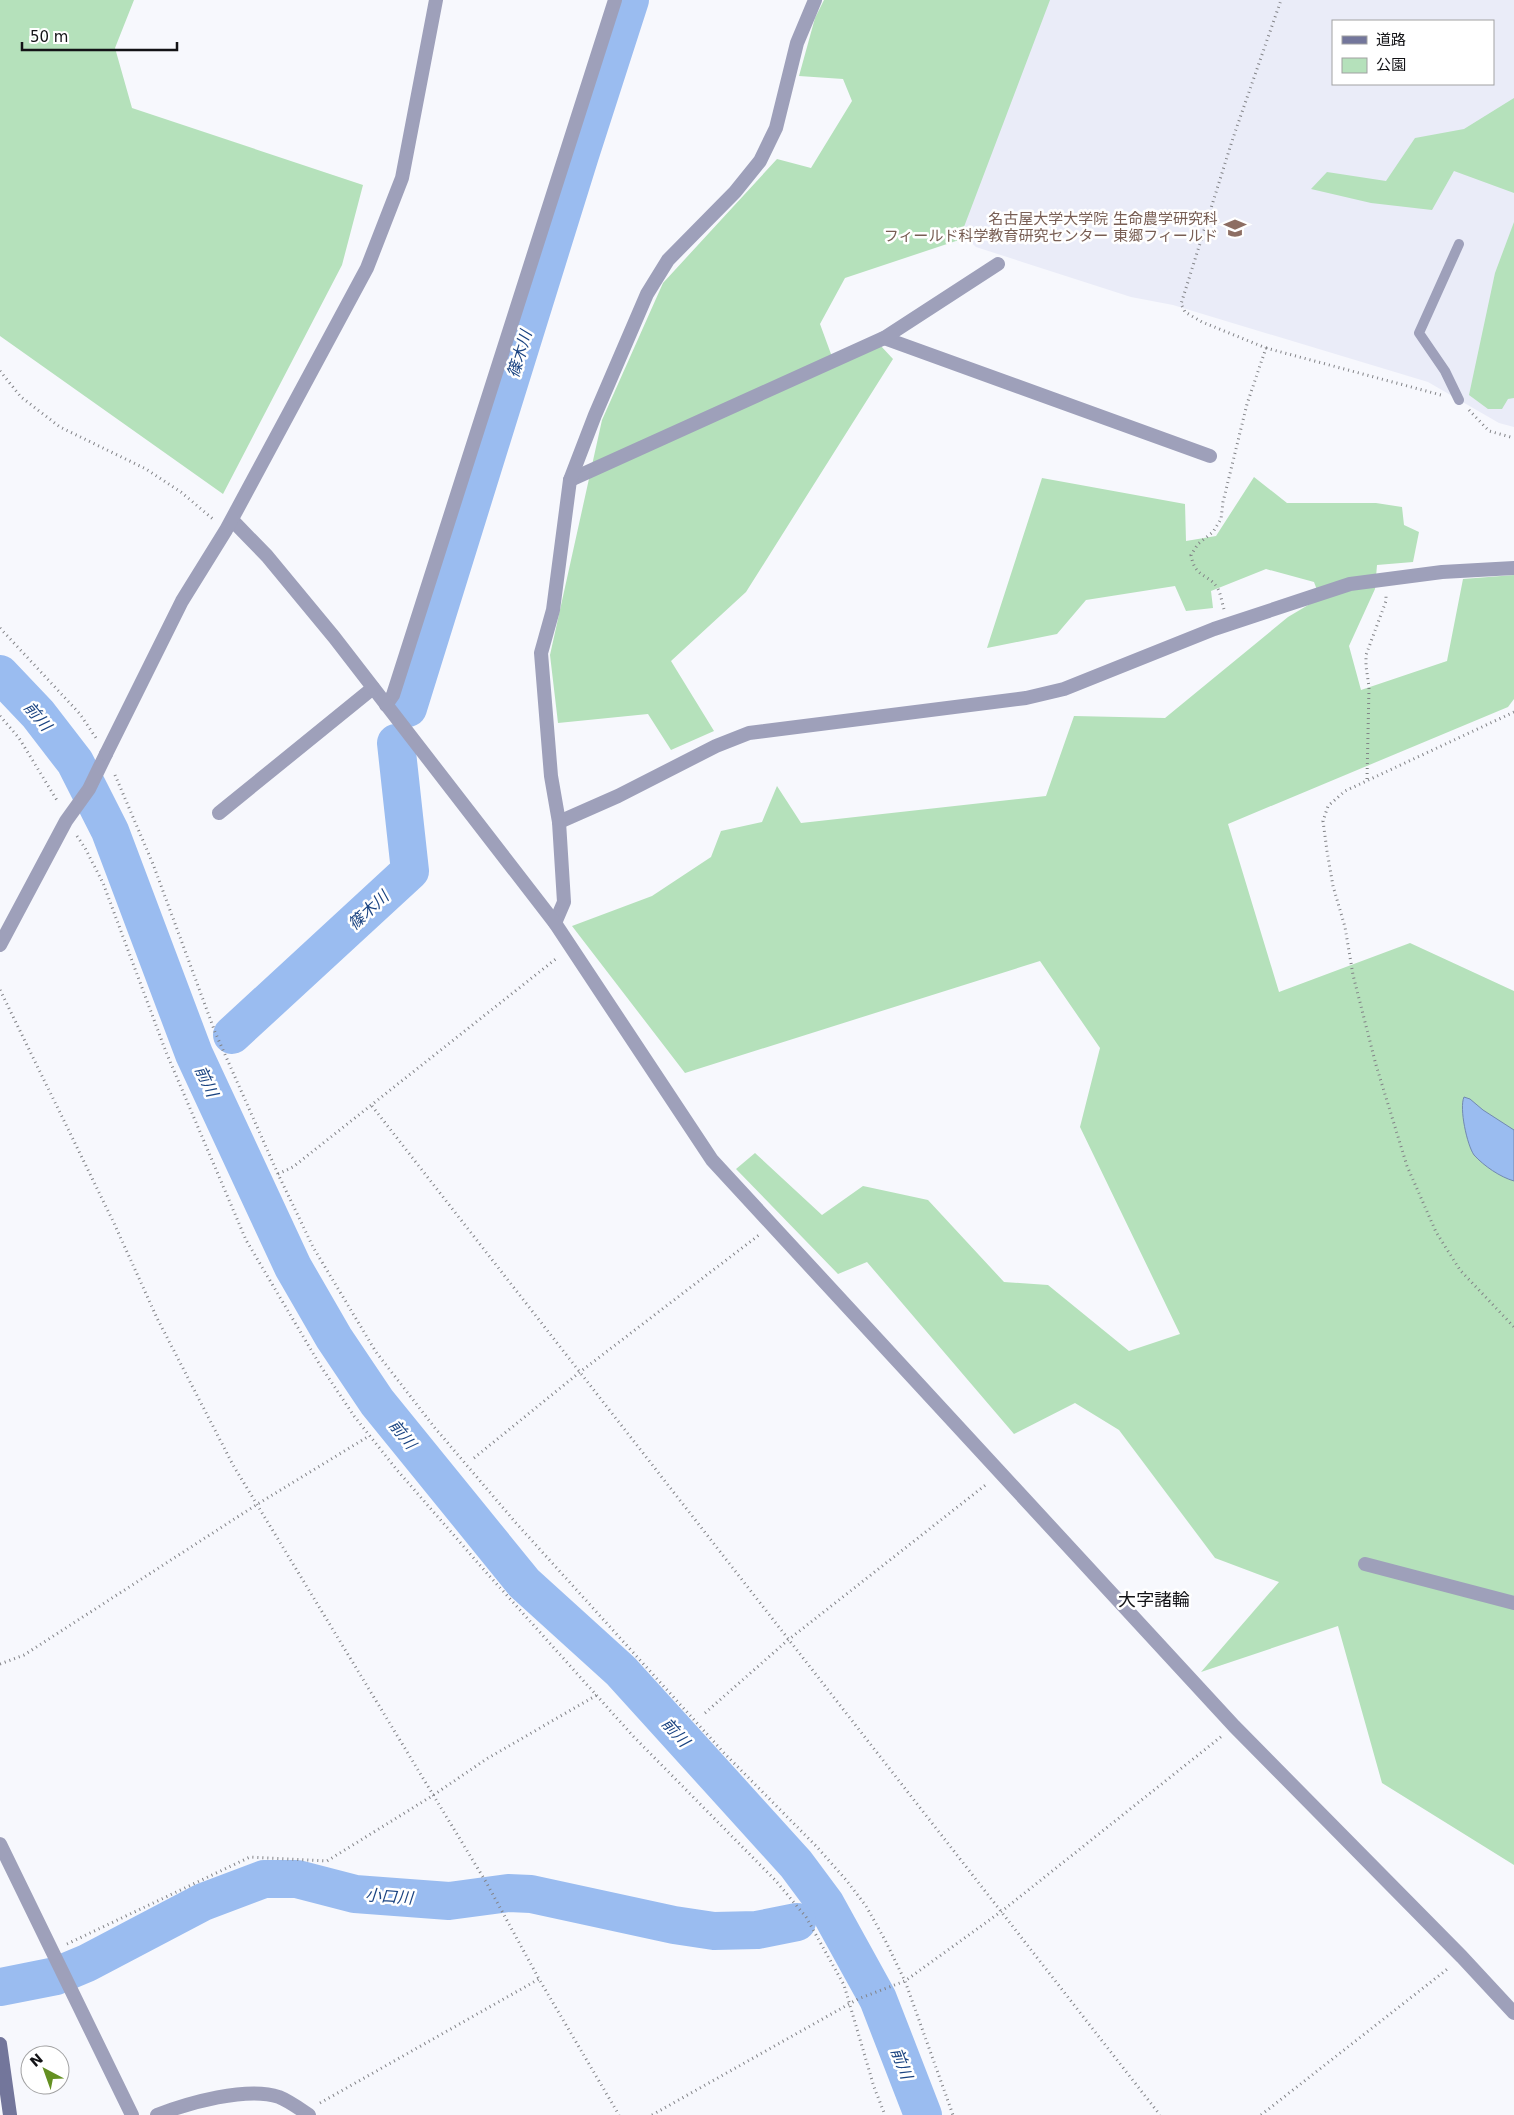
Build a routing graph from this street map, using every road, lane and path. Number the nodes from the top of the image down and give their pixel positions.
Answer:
1 (436, 0) edge
2 (615, 0) edge
3 (816, 0) edge
4 (1281, 0) edge
5 (1459, 244) dead end
6 (998, 264) dead end
7 (884, 338) junction
8 (1266, 348) junction
9 (0, 371) edge
10 (1459, 400) junction
11 (1514, 438) edge
12 (1210, 456) dead end
13 (570, 480) junction
14 (229, 525) junction
15 (1514, 568) edge
16 (1381, 580) junction
17 (1229, 624) junction
18 (0, 628) edge
19 (373, 688) junction
20 (386, 705) junction
21 (1514, 712) edge
22 (0, 716) edge
23 (106, 754) junction
24 (1367, 779) junction
25 (219, 813) dead end
26 (66, 821) junction
27 (558, 822) junction
28 (555, 923) junction
29 (0, 945) edge
30 (570, 948) junction
31 (0, 990) edge
32 (372, 1106) junction
33 (278, 1174) junction
34 (771, 1226) junction
35 (1514, 1327) edge
36 (580, 1372) junction
37 (369, 1436) junction
38 (474, 1458) dead end
39 (1000, 1473) junction
40 (256, 1505) junction
41 (1365, 1564) dead end
42 (1514, 1603) edge
43 (788, 1640) junction
44 (0, 1664) edge
45 (597, 1695) junction
46 (705, 1713) dead end
47 (1234, 1726) junction
48 (432, 1796) junction
49 (0, 1844) edge
50 (1002, 1911) junction
51 (54, 1951) junction
52 (1462, 1957) junction
53 (539, 1979) junction
54 (905, 1981) junction
55 (851, 2003) junction
56 (1514, 2013) edge
57 (0, 2044) edge
58 (10, 2115) edge
59 (132, 2115) edge
60 (157, 2115) edge
61 (309, 2115) edge
62 (619, 2115) edge
63 (652, 2115) edge
64 (885, 2115) edge
65 (953, 2115) edge
66 (1160, 2115) edge
67 (1260, 2115) edge

1 - 14 street
2 - 20 street
3 - 13 street
4 - 8 path
5 - 10 lane
6 - 7 street
7 - 12 street
7 - 13 street
8 - 10 path
8 - 17 path
9 - 14 path
10 - 11 path
13 - 27 street
14 - 19 street
14 - 23 street
15 - 16 street
16 - 17 street
16 - 24 path
17 - 27 street
18 - 23 path
19 - 20 street
19 - 25 street
20 - 28 street
21 - 24 path
22 - 26 path
23 - 26 street
23 - 33 path
24 - 35 path
26 - 29 street
26 - 37 path
27 - 28 street
28 - 30 street
30 - 32 path
30 - 34 street
31 - 40 path
32 - 33 path
32 - 36 path
33 - 54 path
34 - 36 path
34 - 39 street
36 - 38 path
36 - 43 path
37 - 40 path
37 - 45 path
39 - 43 path
39 - 47 street
40 - 44 path
40 - 48 path
41 - 42 street
43 - 46 path
43 - 50 path
45 - 48 path
45 - 55 path
47 - 50 path
47 - 52 street
48 - 51 path
48 - 53 path
49 - 51 street
50 - 54 path
50 - 66 path
51 - 59 street
52 - 56 street
52 - 67 path
53 - 61 path
53 - 62 path
54 - 55 path
54 - 65 path
55 - 63 path
55 - 64 path
57 - 58 main road
60 - 61 street

